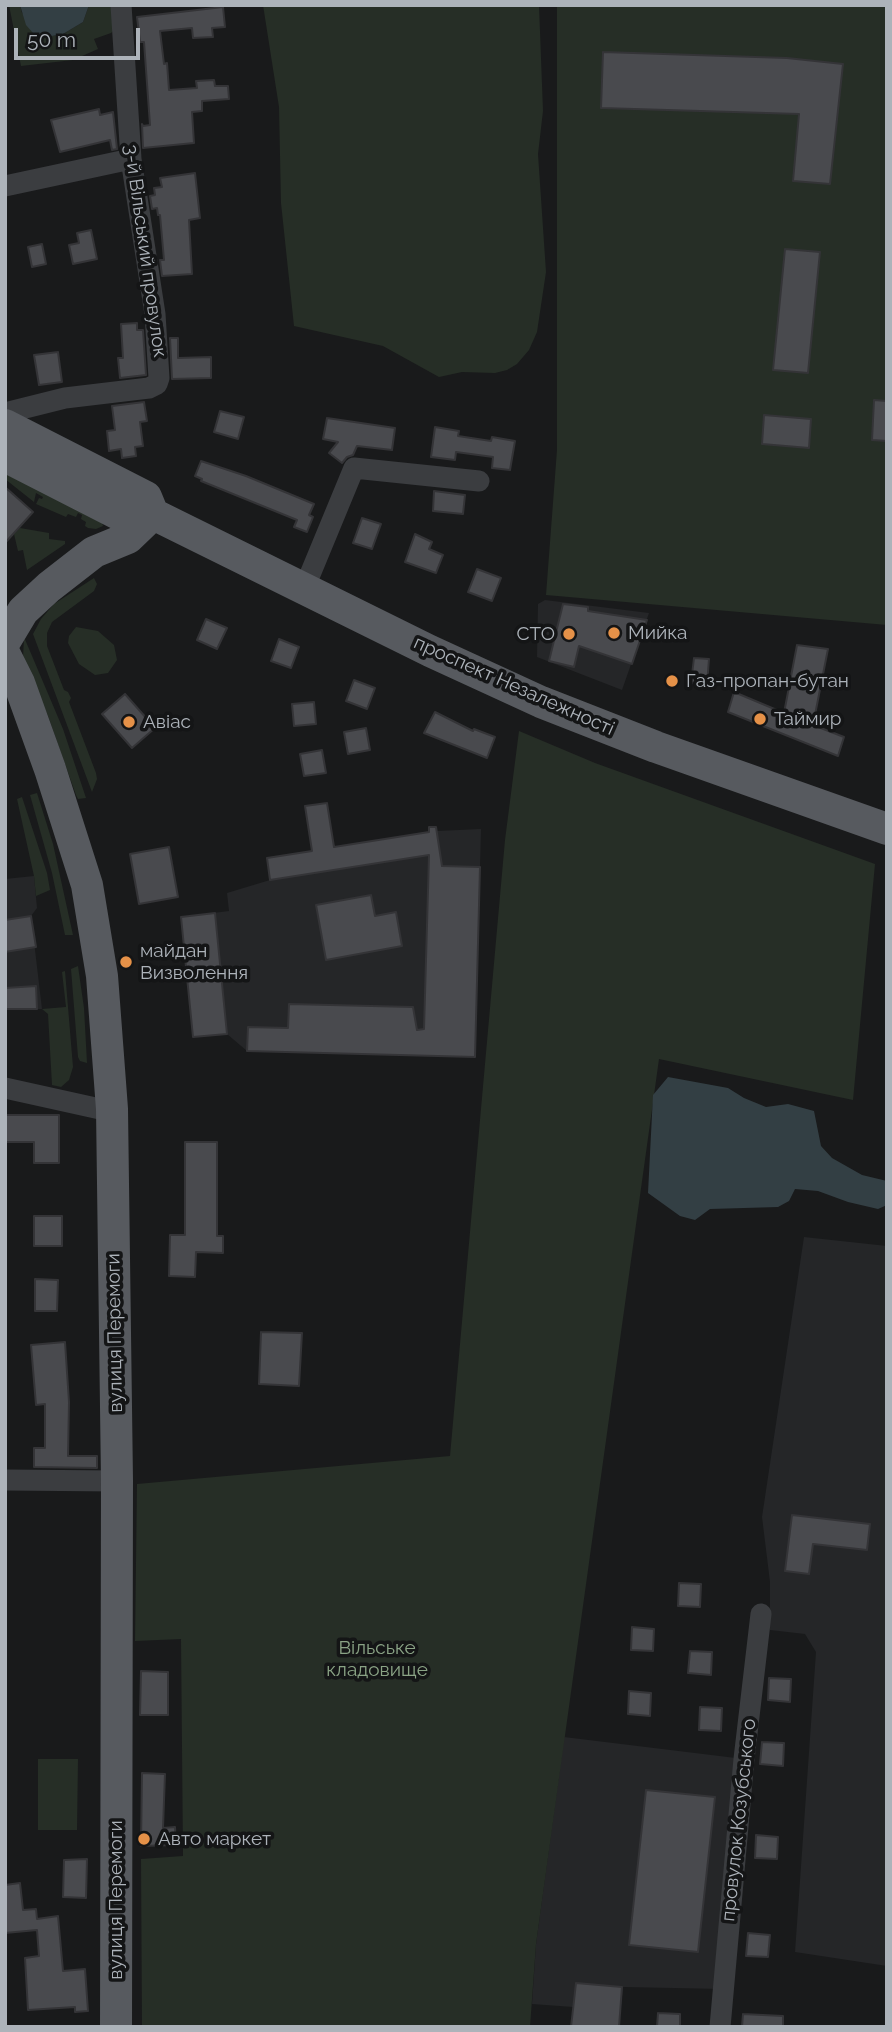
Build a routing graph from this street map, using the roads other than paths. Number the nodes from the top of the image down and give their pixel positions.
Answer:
1 (121, 5) edge
2 (131, 159) junction
3 (5, 186) edge
4 (5, 413) edge
5 (5, 425) edge
6 (5, 456) edge
7 (480, 481) dead end
8 (153, 514) junction
9 (304, 589) junction
10 (5, 641) edge
11 (5, 655) edge
12 (5, 682) edge
13 (887, 829) edge
14 (5, 1088) edge
15 (106, 1109) junction
16 (5, 1480) edge
17 (111, 1482) junction
18 (761, 1614) dead end
19 (106, 2027) edge
20 (116, 2027) edge
21 (720, 2027) edge

1 - 2 street, 3-й Вільський провулок
2 - 3 street
2 - 4 street, 3-й Вільський провулок
5 - 8 main road
6 - 8 main road
7 - 9 street
8 - 9 main road, проспект Незалежності
8 - 10 main road
9 - 13 main road, проспект Незалежності
11 - 15 main road, вулиця Перемоги
12 - 15 main road, вулиця Перемоги
14 - 15 street
15 - 17 main road, вулиця Перемоги
16 - 17 street
17 - 19 main road, вулиця Перемоги
17 - 20 main road, вулиця Перемоги
18 - 21 street, провулок Козубського

